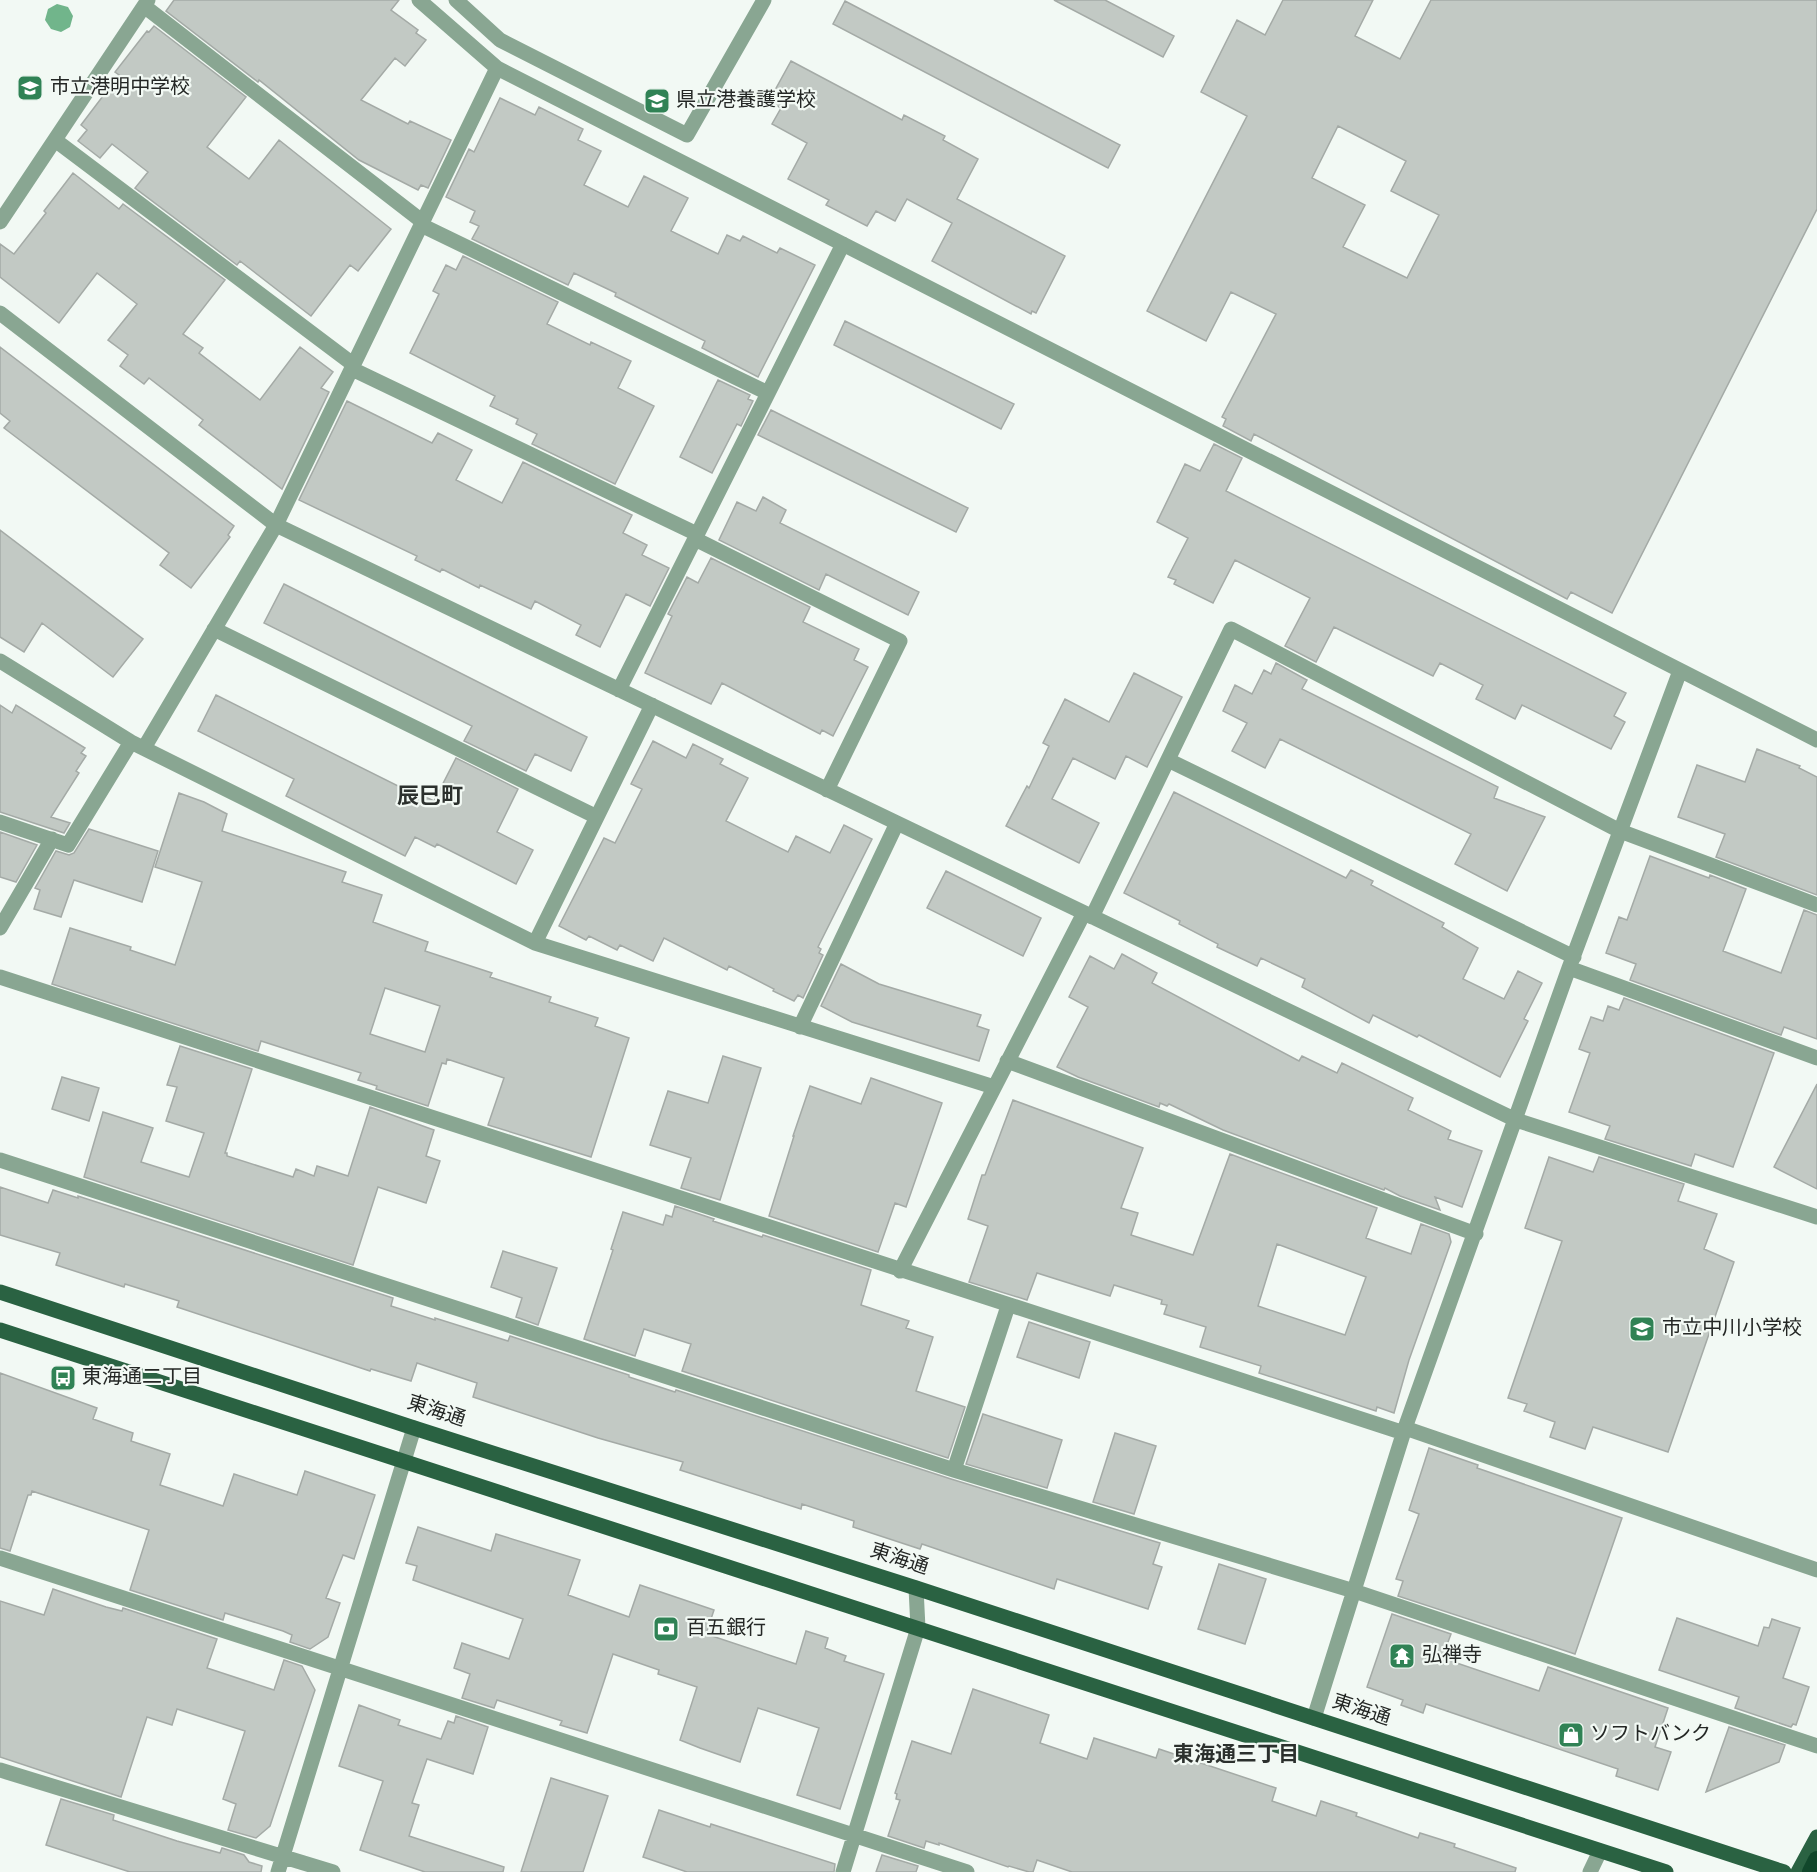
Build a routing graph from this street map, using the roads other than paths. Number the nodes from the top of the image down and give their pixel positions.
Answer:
1 (419, 0) edge
2 (456, 0) edge
3 (764, 0) edge
4 (146, 3) edge
5 (497, 68) junction
6 (54, 140) junction
7 (0, 222) edge
8 (422, 224) junction
9 (843, 244) junction
10 (0, 314) edge
11 (353, 367) junction
12 (768, 393) junction
13 (276, 525) junction
14 (696, 537) junction
15 (214, 629) junction
16 (0, 661) edge
17 (1680, 670) junction
18 (619, 690) junction
19 (652, 705) junction
20 (1817, 740) edge
21 (137, 745) junction
22 (1168, 760) junction
23 (827, 790) junction
24 (597, 818) junction
25 (0, 822) edge
26 (897, 823) junction
27 (1620, 831) junction
28 (52, 839) junction
29 (1817, 905) edge
30 (1088, 915) junction
31 (0, 928) edge
32 (535, 943) junction
33 (1572, 962) junction
34 (0, 977) edge
35 (800, 1027) junction
36 (1817, 1059) edge
37 (1007, 1061) junction
38 (994, 1087) junction
39 (1516, 1120) junction
40 (0, 1160) edge
41 (1817, 1217) edge
42 (1476, 1234) junction
43 (900, 1271) junction
44 (0, 1292) edge
45 (1008, 1305) junction
46 (0, 1330) edge
47 (414, 1428) junction
48 (1404, 1431) junction
49 (404, 1462) junction
50 (954, 1470) junction
51 (0, 1558) edge
52 (1817, 1570) edge
53 (916, 1588) junction
54 (1354, 1591) junction
55 (918, 1628) junction
56 (340, 1670) junction
57 (1314, 1718) junction
58 (1817, 1746) edge
59 (0, 1770) edge
60 (854, 1836) junction
61 (1817, 1837) edge
62 (1600, 1851) junction
63 (283, 1856) junction
64 (1817, 1860) edge
65 (278, 1872) edge
66 (333, 1872) edge
67 (843, 1872) edge
68 (967, 1872) edge
69 (1590, 1872) edge
70 (1666, 1872) edge
71 (1784, 1872) edge
72 (1798, 1872) edge
73 (1811, 1872) edge

1 - 5 street
2 - 3 street
4 - 6 street
4 - 8 street
5 - 8 street
5 - 9 street
6 - 7 street
6 - 11 street
8 - 11 street
8 - 12 street
9 - 12 street
9 - 17 street
10 - 13 street
11 - 13 street
11 - 14 street
12 - 14 street
13 - 15 street
13 - 18 street
14 - 18 street
14 - 23 street
15 - 21 street
15 - 24 street
16 - 21 street
17 - 20 street
17 - 27 street
18 - 19 street
19 - 23 street
19 - 24 street
21 - 28 street
21 - 32 street
22 - 27 street
22 - 30 street
22 - 33 street
23 - 26 street
24 - 32 street
25 - 28 street
26 - 30 street
26 - 35 street
27 - 29 street
27 - 33 street
28 - 31 street
30 - 37 street
30 - 39 street
32 - 35 street
33 - 36 street
33 - 39 street
34 - 43 street
35 - 38 street
37 - 38 street
37 - 42 street
38 - 43 street
39 - 41 street
39 - 42 street
40 - 50 street
42 - 48 street
43 - 45 street
44 - 47 main road, 東海通
45 - 48 street
45 - 50 street
46 - 49 main road
47 - 49 street
47 - 53 main road, 東海通
48 - 52 street
48 - 54 street
49 - 55 main road
49 - 56 street
50 - 54 street
51 - 56 street
53 - 55 street
53 - 57 main road, 東海通
54 - 57 street
54 - 58 street
55 - 60 street
55 - 62 main road
56 - 60 street
56 - 63 street
57 - 71 main road, 東海通
59 - 63 street
60 - 67 street
60 - 68 street
61 - 72 main road
62 - 69 street
62 - 70 main road
63 - 65 street
63 - 66 street
64 - 73 highway

